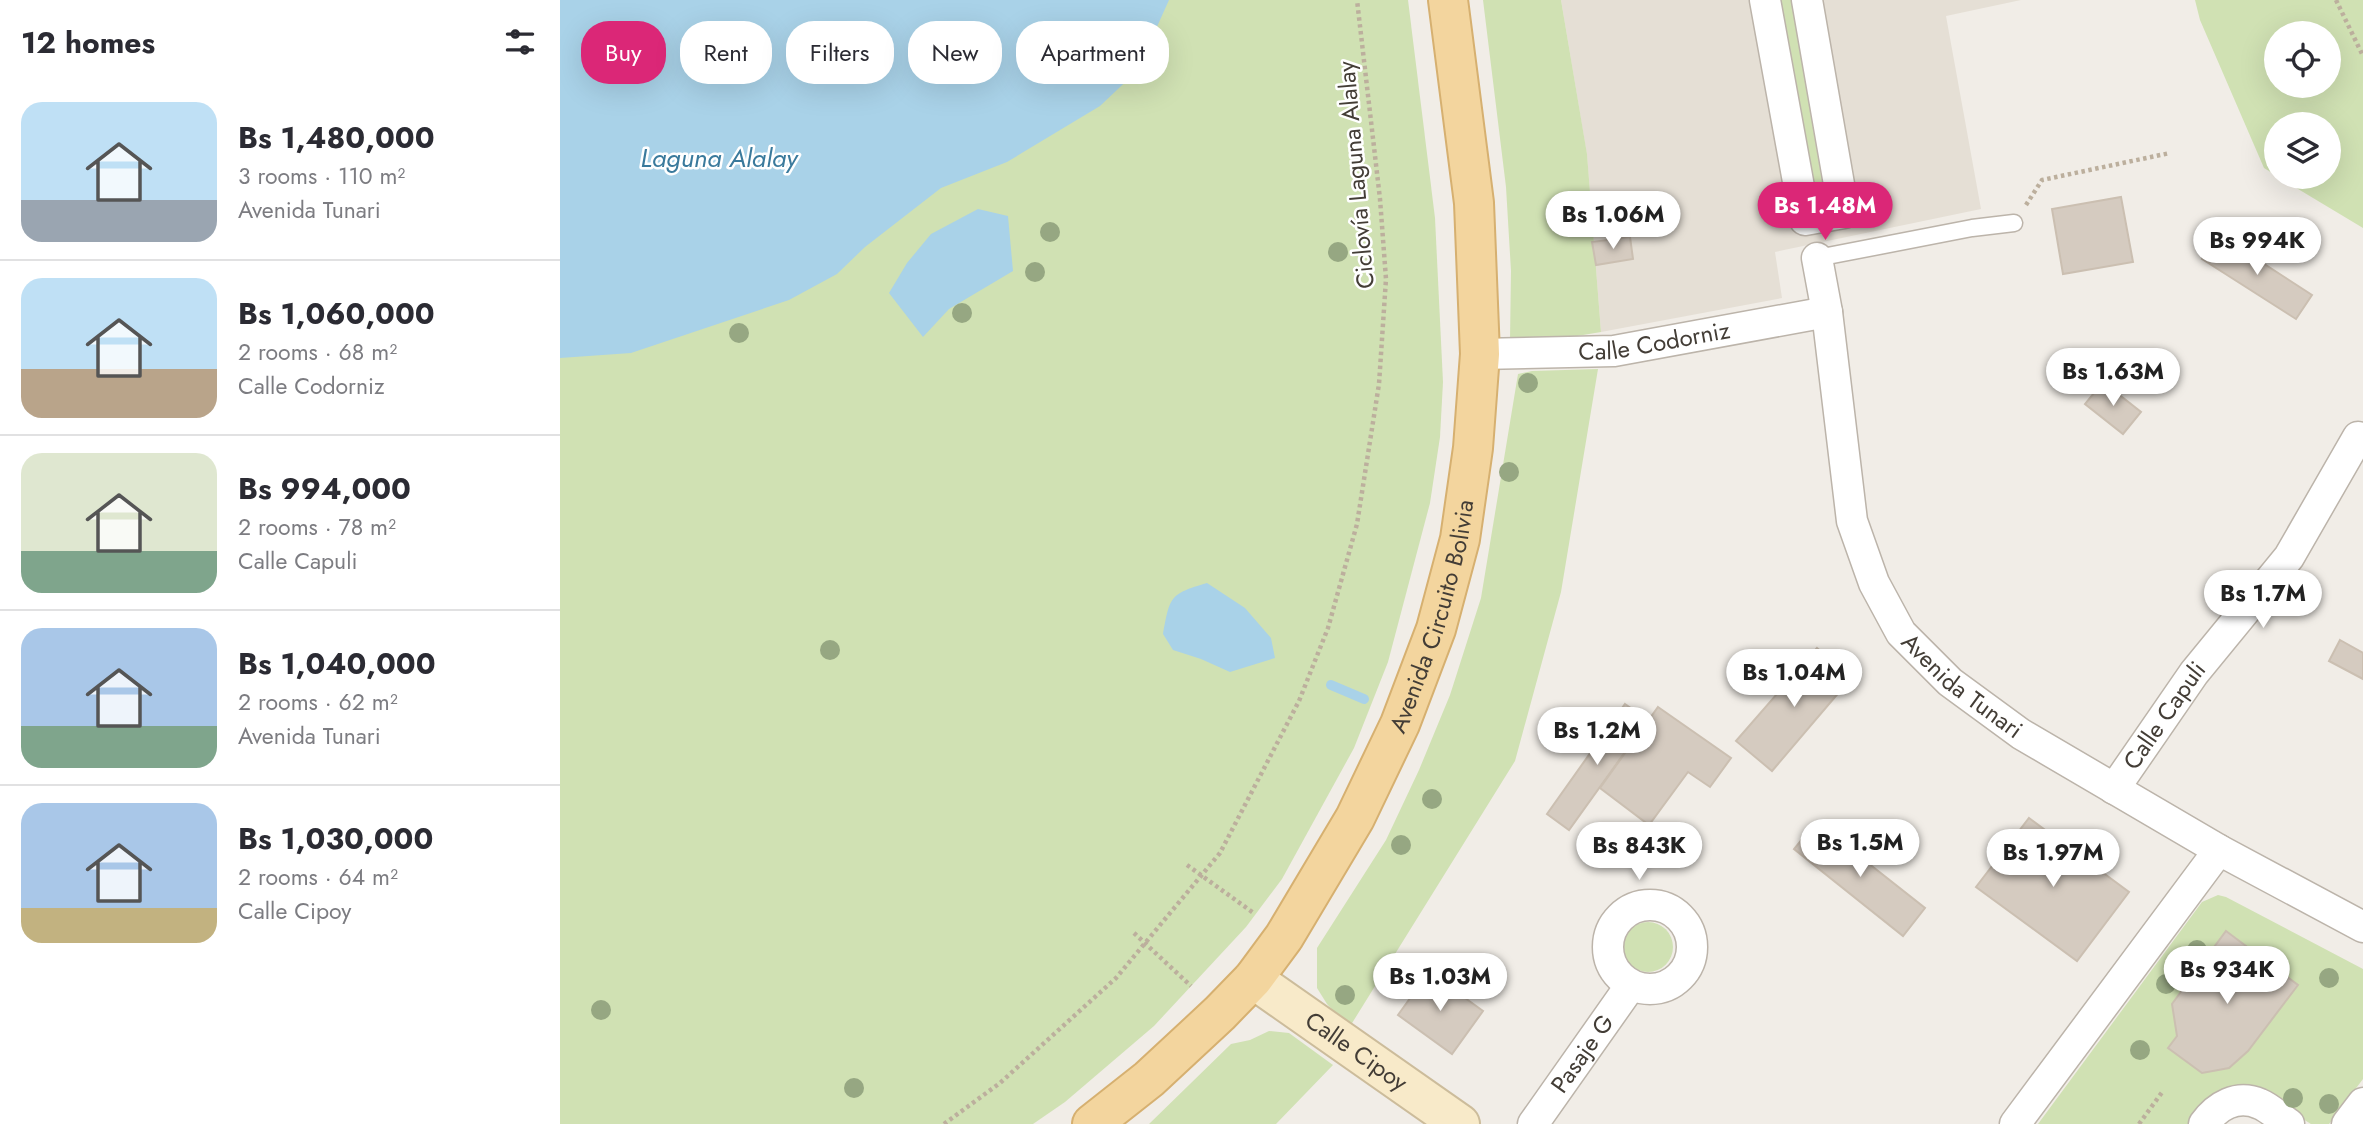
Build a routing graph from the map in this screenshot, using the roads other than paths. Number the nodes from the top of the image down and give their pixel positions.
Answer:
1 (1448, 0) edge
2 (1765, 0) edge
3 (1807, 0) edge
4 (2014, 223) road end
5 (1817, 258) joint
6 (1827, 312) junction
7 (1480, 354) junction
8 (2360, 432) edge
9 (2114, 789) junction
10 (2220, 850) junction
11 (2363, 928) edge
12 (1253, 979) junction
13 (1631, 985) dead end
14 (2363, 1103) edge
15 (1092, 1124) edge
16 (1460, 1124) edge
17 (1533, 1124) edge
18 (2015, 1124) edge
19 (2204, 1124) edge
20 (2289, 1124) edge
21 (2347, 1124) edge

1 - 7 main road, Avenida Circuito Bolivia
2 - 3 street
4 - 5 lane
5 - 6 street, Avenida Tunari
6 - 7 street, Calle Codorniz
6 - 9 street, Avenida Tunari
7 - 12 main road, Avenida Circuito Bolivia
8 - 9 street, Calle Capuli
9 - 10 street, Avenida Tunari
10 - 11 street, Avenida Tunari
10 - 18 street
12 - 15 main road, Avenida Circuito Bolivia
12 - 16 main road, Calle Cipoy
13 - 17 street, Pasaje G
14 - 21 street
19 - 20 street

